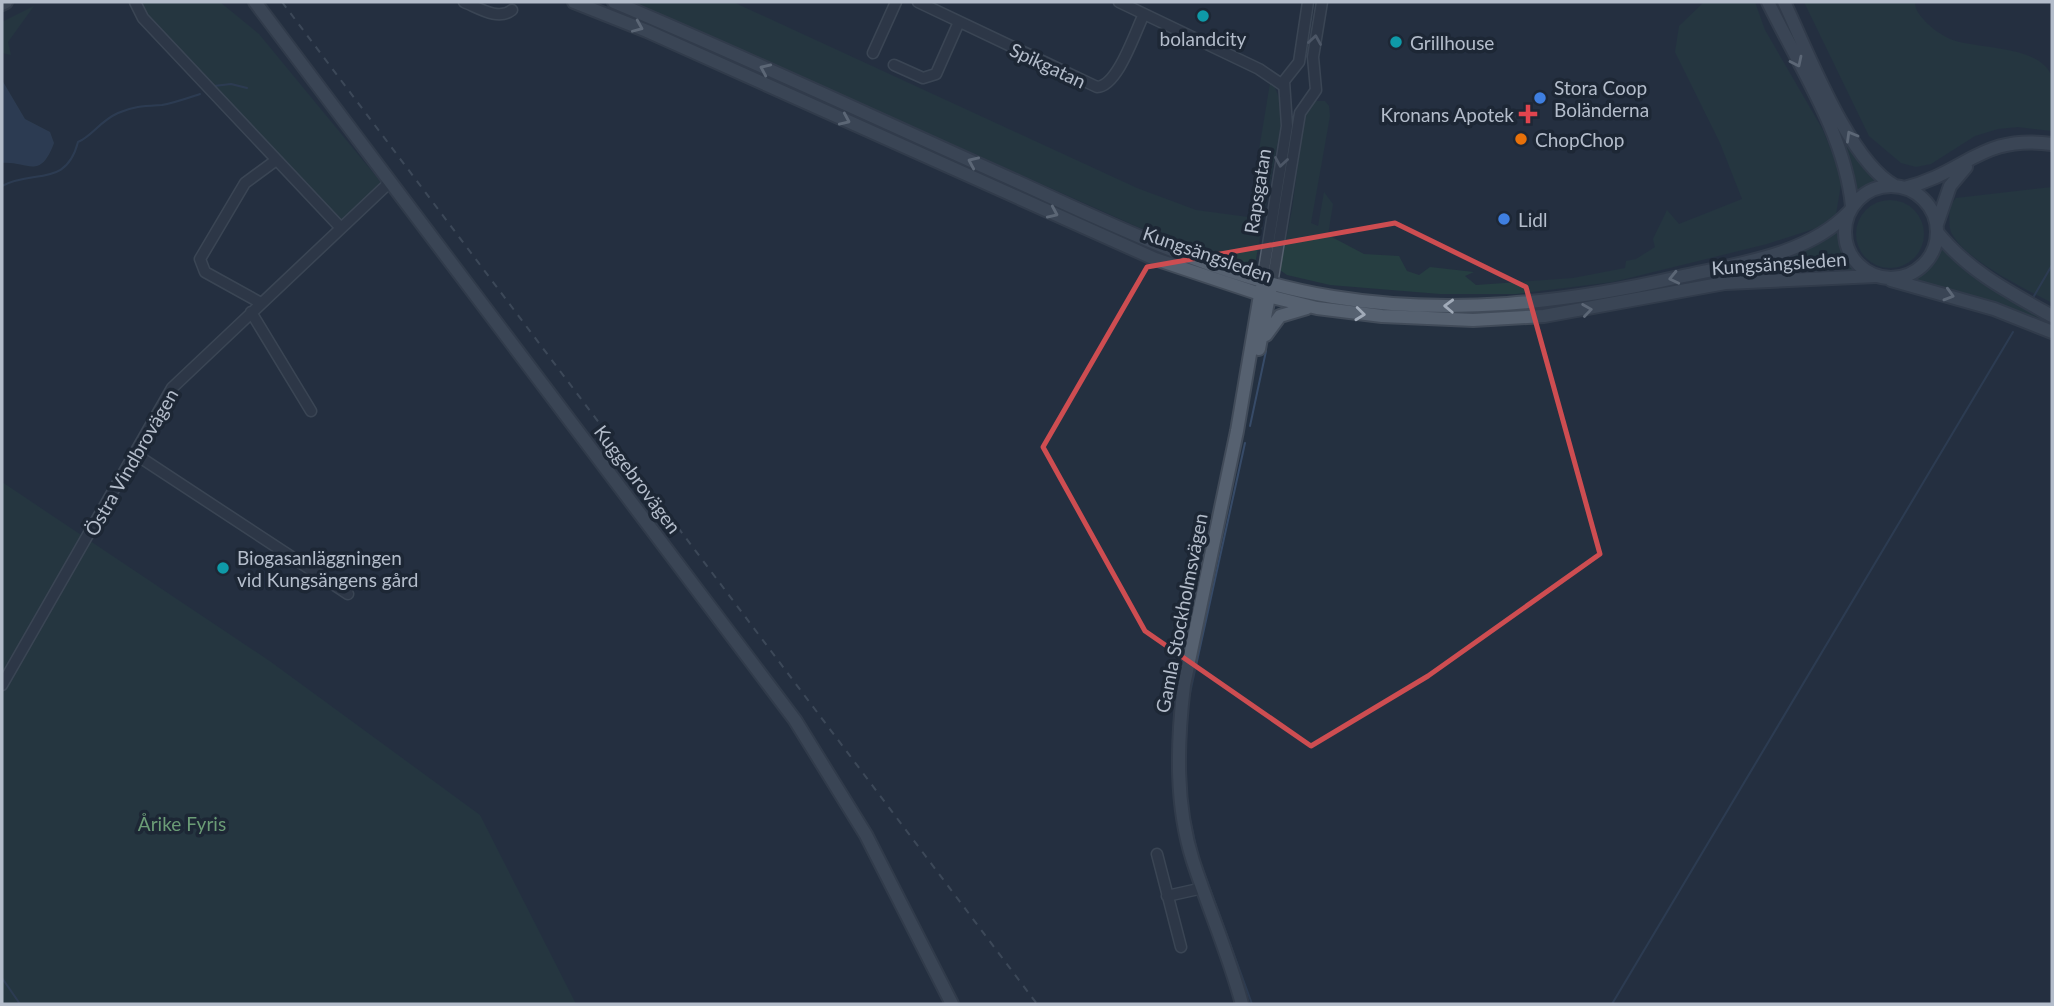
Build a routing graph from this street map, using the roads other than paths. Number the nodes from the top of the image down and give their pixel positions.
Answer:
1 (135, 2) edge
2 (255, 2) edge
3 (464, 2) edge
4 (574, 2) edge
5 (614, 2) edge
6 (896, 2) edge
7 (918, 2) edge
8 (1119, 2) edge
9 (1308, 2) edge
10 (1322, 2) edge
11 (1768, 2) edge
12 (1784, 2) edge
13 (512, 10) dead end
14 (1143, 14) junction
15 (959, 22) junction
16 (873, 53) dead end
17 (894, 65) dead end
18 (1259, 69) junction
19 (1290, 72) junction
20 (1315, 78) junction
21 (1285, 90) junction
22 (1307, 100) junction
23 (2052, 146) edge
24 (275, 161) junction
25 (390, 182) junction
26 (1900, 187) junction
27 (1851, 209) junction
28 (341, 228) junction
29 (1937, 228) junction
30 (1879, 277) junction
31 (1266, 289) junction
32 (261, 303) junction
33 (1317, 308) junction
34 (251, 312) junction
35 (2052, 316) edge
36 (2052, 332) edge
37 (1258, 354) junction
38 (1245, 390) junction
39 (311, 411) dead end
40 (135, 454) junction
41 (348, 594) dead end
42 (2, 685) edge
43 (1157, 853) dead end
44 (1203, 888) junction
45 (1167, 896) junction
46 (1181, 947) dead end
47 (952, 1004) edge
48 (1242, 1004) edge

1 - 24 street
2 - 25 main road, Kuggebrovägen
3 - 13 street
4 -> 31 main road, Kungsängsleden
31 -> 5 main road, Kungsängsleden
6 - 16 street
7 - 15 street, Spikgatan
8 - 14 street
9 - 19 street
20 -> 10 street
11 -> 27 main road
26 -> 12 main road
14 - 15 street, Spikgatan
14 - 18 street
15 - 17 street
18 - 19 street
18 - 21 street
19 - 20 street
19 - 21 street
20 - 22 street
21 - 22 street
21 -> 31 street, Rapsgatan
22 - 31 street, Rapsgatan
23 - 26 main road
23 - 29 main road
24 - 28 street
24 - 32 street
25 - 28 street, Östra Vindbrovägen
25 - 47 main road, Kuggebrovägen
26 - 27 main road
26 - 29 main road
27 - 30 main road
27 -> 31 main road, Kungsängsleden
28 - 32 street, Östra Vindbrovägen
29 - 30 main road
29 - 35 main road
33 -> 30 main road, Kungsängsleden
30 -> 36 main road
31 - 33 main road, Kungsängsleden
31 - 37 main road, Gamla Stockholmsvägen
31 - 38 main road, Gamla Stockholmsvägen
32 - 34 street, Östra Vindbrovägen
33 - 37 main road
34 - 39 street
34 - 40 street, Östra Vindbrovägen
37 - 38 main road, Gamla Stockholmsvägen
38 - 44 main road, Gamla Stockholmsvägen
40 - 41 street
40 - 42 street, Östra Vindbrovägen
43 - 45 street
44 - 45 street
44 - 48 main road, Gamla Stockholmsvägen
45 - 46 street

